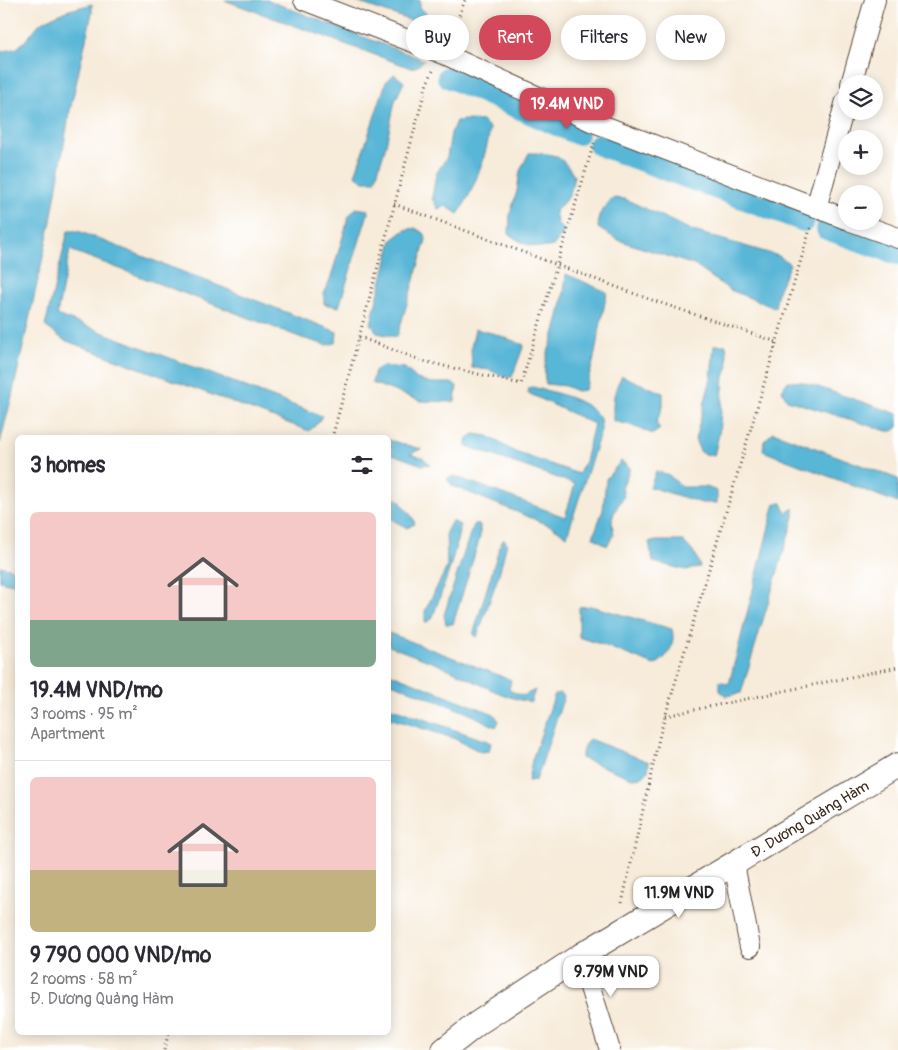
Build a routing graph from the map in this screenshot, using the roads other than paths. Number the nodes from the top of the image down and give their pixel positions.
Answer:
1 (304, 0) edge
2 (875, 0) edge
3 (854, 75) edge
4 (841, 120) edge
5 (816, 208) junction
6 (838, 216) edge
7 (876, 230) edge
8 (898, 238) edge
9 (898, 765) edge
10 (734, 864) junction
11 (750, 947) dead end
12 (580, 956) junction
13 (444, 1050) edge
14 (610, 1050) edge

1 - 5 street
2 - 3 street
4 - 5 street
5 - 6 street
7 - 8 street
9 - 10 street, Đ. Dương Quảng Hàm
10 - 11 street
10 - 12 street, Đ. Dương Quảng Hàm
12 - 13 street, Đ. Dương Quảng Hàm
12 - 14 street

